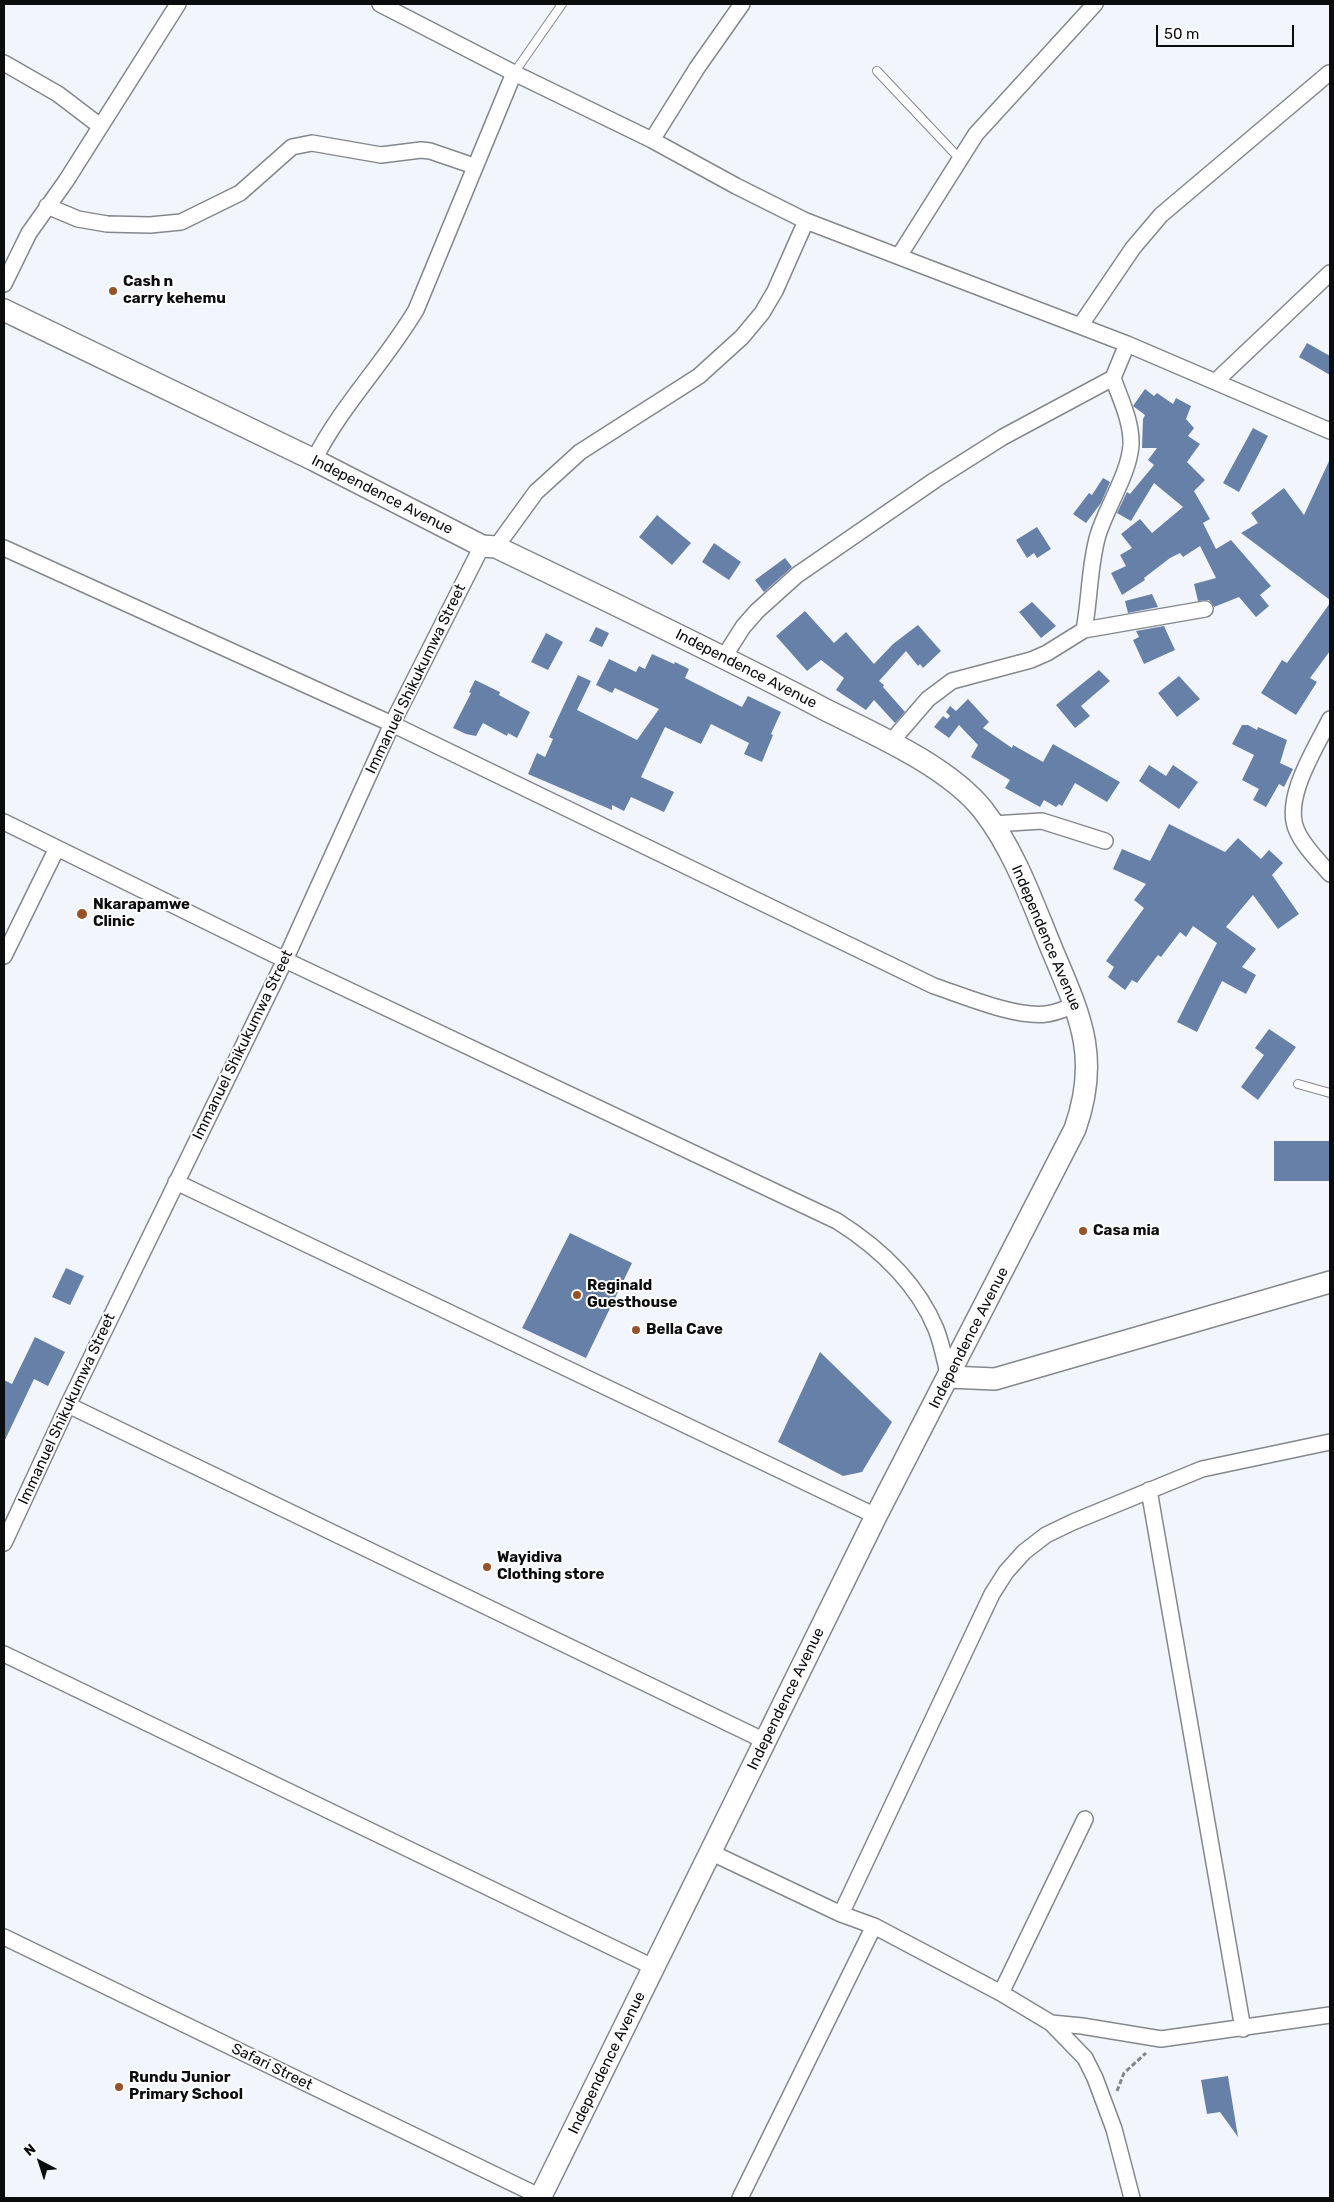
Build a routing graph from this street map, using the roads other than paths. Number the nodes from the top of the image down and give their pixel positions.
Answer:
1 (178, 4) edge
2 (382, 4) edge
3 (562, 4) edge
4 (742, 4) edge
5 (1095, 4) edge
6 (4, 63) edge
7 (878, 72) dead end
8 (514, 73) junction
9 (1329, 73) dead end
10 (100, 126) junction
11 (652, 140) junction
12 (959, 158) junction
13 (474, 166) junction
14 (47, 206) junction
15 (806, 220) junction
16 (898, 256) junction
17 (1330, 272) edge
18 (4, 284) edge
19 (4, 310) edge
20 (1080, 326) junction
21 (1127, 344) junction
22 (1113, 378) junction
23 (1216, 381) junction
24 (1330, 431) edge
25 (314, 460) junction
26 (489, 546) junction
27 (4, 548) edge
28 (1205, 609) dead end
29 (1084, 630) junction
30 (724, 657) junction
31 (1330, 719) edge
32 (392, 724) junction
33 (890, 743) junction
34 (4, 822) edge
35 (993, 824) junction
36 (1105, 841) dead end
37 (57, 848) junction
38 (1330, 874) edge
39 (4, 956) edge
40 (285, 960) junction
41 (1076, 1005) junction
42 (1298, 1084) dead end
43 (1330, 1093) edge
44 (176, 1182) junction
45 (1330, 1282) edge
46 (949, 1377) junction
47 (68, 1405) junction
48 (1330, 1443) edge
49 (1149, 1490) junction
50 (876, 1516) junction
51 (4, 1543) edge
52 (4, 1654) edge
53 (765, 1741) junction
54 (1085, 1819) dead end
55 (710, 1852) junction
56 (841, 1914) junction
57 (874, 1926) junction
58 (4, 1937) edge
59 (655, 1968) junction
60 (1001, 1993) junction
61 (1330, 2015) edge
62 (1051, 2023) junction
63 (1243, 2029) junction
64 (540, 2198) edge
65 (740, 2198) edge
66 (1132, 2198) edge

1 - 10 street
2 - 8 street
3 - 8 lane
4 - 11 street
5 - 12 street
6 - 10 street
7 - 12 lane
8 - 11 street
8 - 13 street
9 - 20 street
10 - 14 street
11 - 15 street
12 - 16 street
13 - 14 street
13 - 25 street
14 - 18 street
15 - 16 street
15 - 26 street, Immanuel Shikukumwa Street
16 - 20 street
17 - 23 street
19 - 25 street, Independence Avenue
20 - 21 street
21 - 22 street
21 - 23 street
22 - 29 street
22 - 30 street
23 - 24 street
25 - 26 street, Independence Avenue
26 - 30 street, Independence Avenue
26 - 32 street, Immanuel Shikukumwa Street
27 - 32 street
28 - 29 street
29 - 33 street
30 - 33 street, Independence Avenue
31 - 38 street
32 - 40 street, Immanuel Shikukumwa Street
32 - 41 street
33 - 35 street, Independence Avenue
34 - 37 street
35 - 36 street
35 - 41 street, Independence Avenue
37 - 39 street
37 - 40 street
40 - 44 street, Immanuel Shikukumwa Street
40 - 46 street
41 - 46 street, Independence Avenue
42 - 43 lane
44 - 47 street, Immanuel Shikukumwa Street
44 - 50 street
45 - 46 street
46 - 50 street, Independence Avenue
47 - 51 street, Immanuel Shikukumwa Street
47 - 53 street
48 - 49 street
49 - 56 street
49 - 63 street
50 - 53 street, Independence Avenue
52 - 59 street
53 - 55 street, Independence Avenue
54 - 60 street
55 - 56 street
55 - 59 street, Independence Avenue
56 - 57 street
57 - 60 street
57 - 65 street
58 - 64 street, Safari Street
59 - 64 street, Independence Avenue
60 - 62 street
61 - 63 street
62 - 63 street
62 - 66 street

